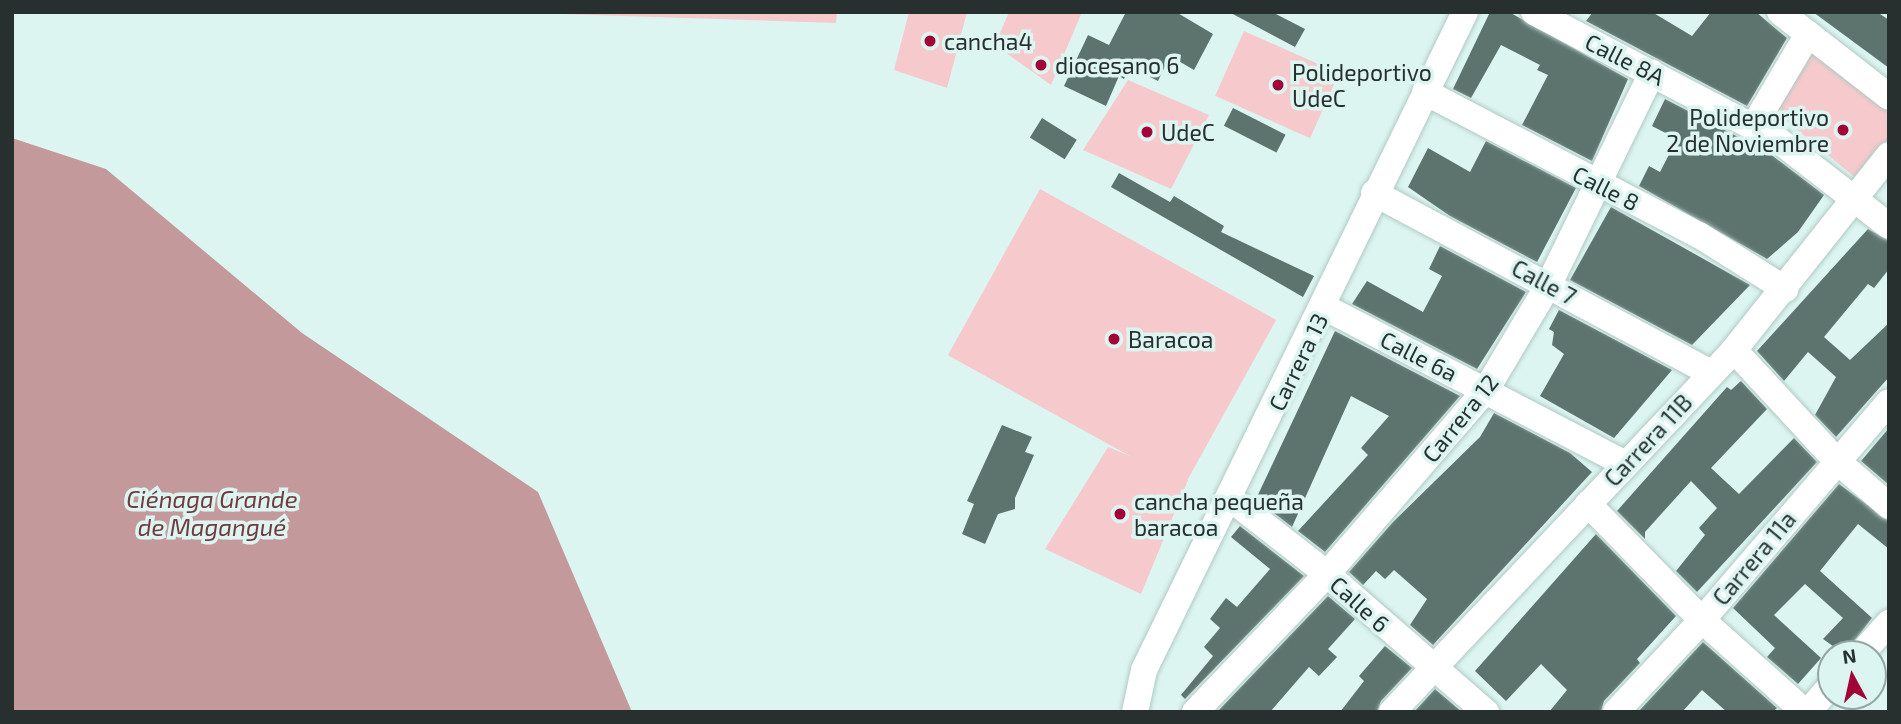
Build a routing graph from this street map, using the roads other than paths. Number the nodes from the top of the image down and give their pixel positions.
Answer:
1 (1465, 12) edge
2 (1534, 12) edge
3 (1800, 21) edge
4 (1652, 73) junction
5 (1425, 92) junction
6 (1889, 97) edge
7 (1753, 127) junction
8 (1889, 155) edge
9 (1598, 184) junction
10 (1374, 193) junction
11 (1853, 199) junction
12 (1889, 226) edge
13 (1549, 284) junction
14 (1785, 289) junction
15 (1324, 307) junction
16 (1734, 350) junction
17 (1712, 373) junction
18 (1486, 390) junction
19 (1889, 402) edge
20 (1836, 460) junction
21 (1625, 464) junction
22 (1231, 499) junction
23 (1588, 504) junction
24 (1889, 506) edge
25 (1327, 575) junction
26 (1702, 620) junction
27 (1889, 623) edge
28 (1874, 640) edge
29 (1433, 669) junction
30 (1135, 712) edge
31 (1195, 712) edge
32 (1392, 712) edge
33 (1486, 712) edge
34 (1616, 712) edge
35 (1806, 712) edge

1 - 5 street, Carrera 13
2 - 4 street, Calle 8A
3 - 6 street
3 - 7 street
4 - 7 street, Calle 8A
4 - 9 street, Carrera 12
5 - 9 street, Calle 8
5 - 10 street, Carrera 13
7 - 11 street, Calle 8A
8 - 11 street, Carrera 11B
9 - 13 street, Carrera 12
9 - 14 street, Calle 8
10 - 13 street, Calle 7
10 - 15 street, Carrera 13
11 - 12 street, Calle 8A
11 - 14 street, Carrera 11B
13 - 17 street, Calle 7
13 - 18 street, Carrera 12
14 - 16 street, Carrera 11B
15 - 18 street, Calle 6a
15 - 22 street, Carrera 13
16 - 17 street, Carrera 11B
16 - 20 street
17 - 21 street, Carrera 11B
18 - 21 street, Calle 6a
18 - 25 street, Carrera 12
19 - 20 street, Carrera 11a
20 - 24 street
20 - 26 street, Carrera 11a
21 - 23 street, Carrera 11B
22 - 25 street, Calle 6
22 - 30 street, Carrera 13
23 - 26 street
23 - 29 street, Carrera 11B
25 - 29 street, Calle 6
25 - 31 street, Carrera 12
26 - 34 street, Carrera 11a
26 - 35 street
27 - 28 street
29 - 32 street, Carrera 11B
29 - 33 street, Calle 6

